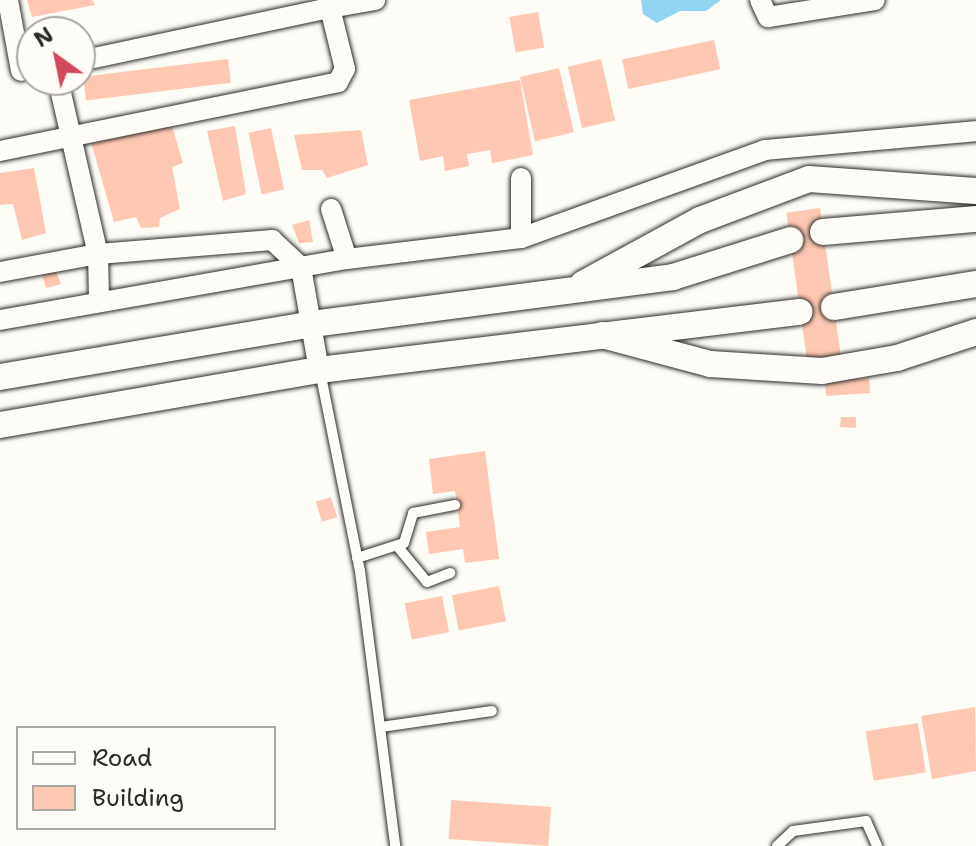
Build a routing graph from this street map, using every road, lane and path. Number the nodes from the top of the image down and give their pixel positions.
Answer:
1 (8, 0) edge
2 (375, 0) edge
3 (760, 0) edge
4 (875, 0) edge
5 (329, 4) edge
6 (16, 32) edge
7 (96, 57) edge
8 (62, 96) edge
9 (976, 131) edge
10 (71, 138) junction
11 (0, 151) edge
12 (521, 178) dead end
13 (976, 191) edge
14 (331, 209) dead end
15 (976, 219) edge
16 (823, 232) dead end
17 (521, 238) junction
18 (790, 240) dead end
19 (98, 254) junction
20 (347, 259) junction
21 (301, 267) junction
22 (0, 272) edge
23 (976, 284) edge
24 (569, 292) junction
25 (99, 299) junction
26 (834, 307) dead end
27 (800, 312) dead end
28 (0, 320) edge
29 (312, 324) junction
30 (976, 332) edge
31 (595, 333) junction
32 (319, 370) junction
33 (0, 377) edge
34 (0, 425) edge
35 (455, 505) dead end
36 (398, 547) junction
37 (357, 558) junction
38 (450, 573) dead end
39 (492, 711) dead end
40 (381, 727) junction
41 (395, 846) edge
42 (777, 846) edge
43 (877, 846) edge

1 - 6 street
2 - 5 street
3 - 4 street
5 - 7 street
5 - 10 street
8 - 10 street
9 - 17 street
10 - 11 street
10 - 19 street
12 - 17 street
13 - 24 main road
14 - 20 street
15 - 16 main road
17 - 20 street
18 - 24 main road
19 - 21 street
19 - 22 street
19 - 25 street
20 - 21 street
21 - 25 street
21 - 29 street
23 - 26 main road
24 - 29 main road
25 - 28 street
27 - 31 main road
29 - 32 street
29 - 33 main road
30 - 31 main road
31 - 32 main road
32 - 34 main road
32 - 37 lane
35 - 36 lane
36 - 37 lane
36 - 38 lane
37 - 40 lane
39 - 40 lane
40 - 41 lane
42 - 43 lane

